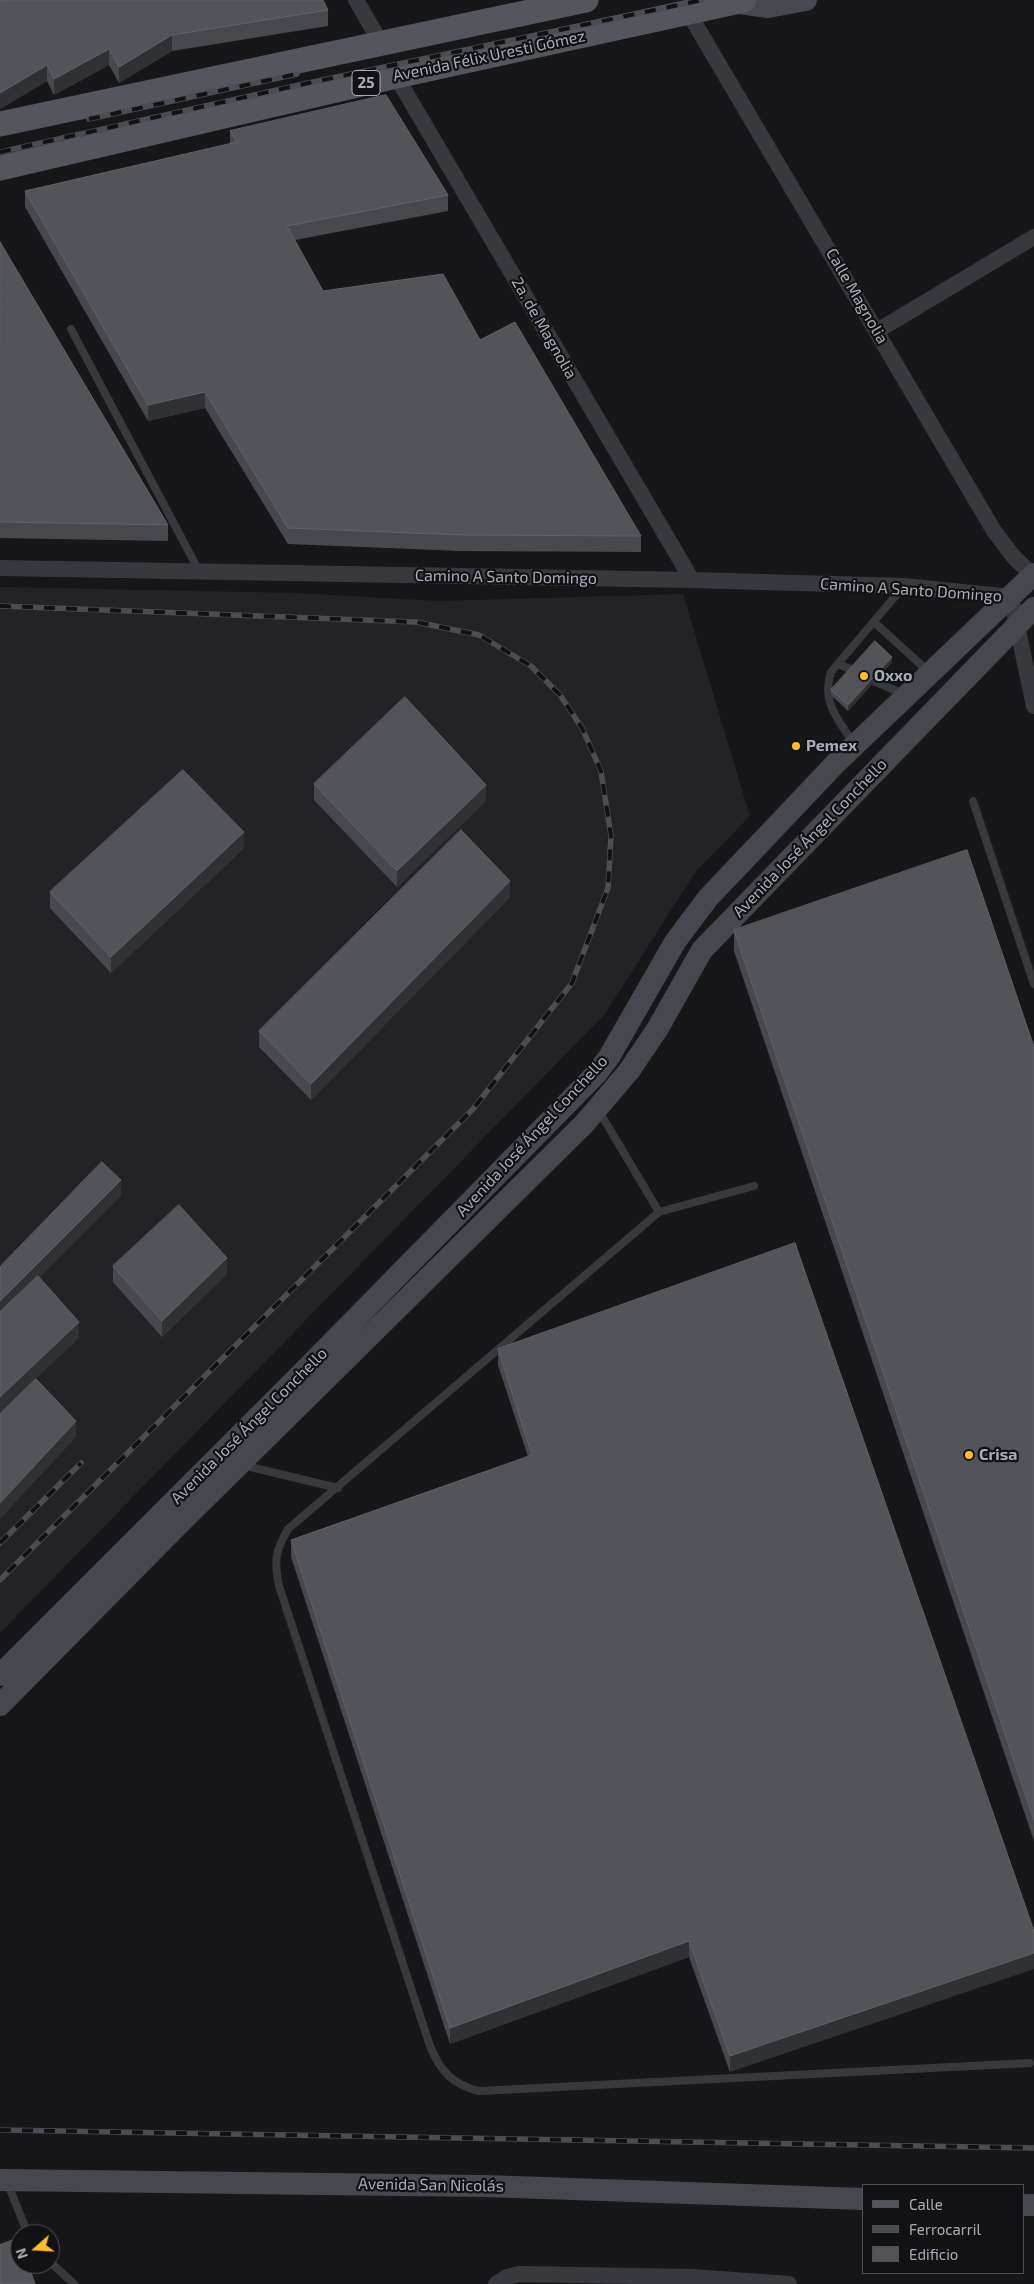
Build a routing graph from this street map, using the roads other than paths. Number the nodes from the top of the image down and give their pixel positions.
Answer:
1 (356, 0) edge
2 (586, 0) edge
3 (806, 0) edge
4 (738, 1) edge
5 (688, 12) junction
6 (381, 42) junction
7 (396, 76) junction
8 (0, 124) edge
9 (0, 168) edge
10 (1034, 237) edge
11 (71, 329) dead end
12 (877, 331) junction
13 (0, 568) edge
14 (199, 571) junction
15 (692, 580) junction
16 (1034, 580) edge
17 (904, 586) junction
18 (1011, 597) junction
19 (1034, 608) edge
20 (874, 622) junction
21 (1016, 626) junction
22 (838, 664) junction
23 (854, 670) edge
24 (930, 674) junction
25 (874, 681) edge
26 (907, 696) junction
27 (1034, 706) edge
28 (855, 746) junction
29 (973, 801) dead end
30 (1034, 984) edge
31 (598, 1109) junction
32 (754, 1186) dead end
33 (659, 1212) junction
34 (240, 1464) junction
35 (338, 1488) junction
36 (0, 1676) edge
37 (0, 1705) edge
38 (1030, 2063) dead end
39 (3, 2181) edge
40 (862, 2199) edge
41 (23, 2224) edge
42 (60, 2271) edge
43 (570, 2279) edge
44 (692, 2281) edge
45 (74, 2284) edge
46 (496, 2284) edge
47 (789, 2284) edge

1 - 6 street
2 - 6 main road, 25
3 - 4 main road, 25
4 - 5 main road, Avenida Félix Uresti Gómez / 25
5 - 7 main road, Avenida Félix Uresti Gómez / 25
5 - 12 street, Calle Magnolia
6 - 8 main road, 25
7 - 9 main road, Avenida Félix Uresti Gómez / 25
7 - 15 street, 2a. de Magnolia
10 - 12 street
11 - 14 lane
12 - 16 street, Calle Magnolia
13 - 14 street, Camino A Santo Domingo
14 - 15 street, Camino A Santo Domingo
15 - 17 street, Camino A Santo Domingo
16 - 18 main road
17 - 18 street, Camino A Santo Domingo
17 - 20 lane
18 - 21 street
18 - 24 main road, Avenida José Ángel Conchello
19 - 21 main road, Avenida José Ángel Conchello
20 - 22 lane
20 - 24 lane
21 - 27 street
21 - 31 main road, Avenida José Ángel Conchello
22 - 23 lane
22 - 28 lane
24 - 26 main road, Avenida José Ángel Conchello
25 - 26 lane
26 - 28 main road, Avenida José Ángel Conchello
28 - 36 main road, Avenida José Ángel Conchello
29 - 30 lane
31 - 33 lane
31 - 34 main road, Avenida José Ángel Conchello
32 - 33 lane
33 - 35 lane
34 - 35 lane
34 - 37 main road, Avenida José Ángel Conchello
35 - 38 lane
39 - 40 main road, Avenida San Nicolás
39 - 41 lane
42 - 45 lane
43 - 44 street
43 - 46 street
44 - 47 street

